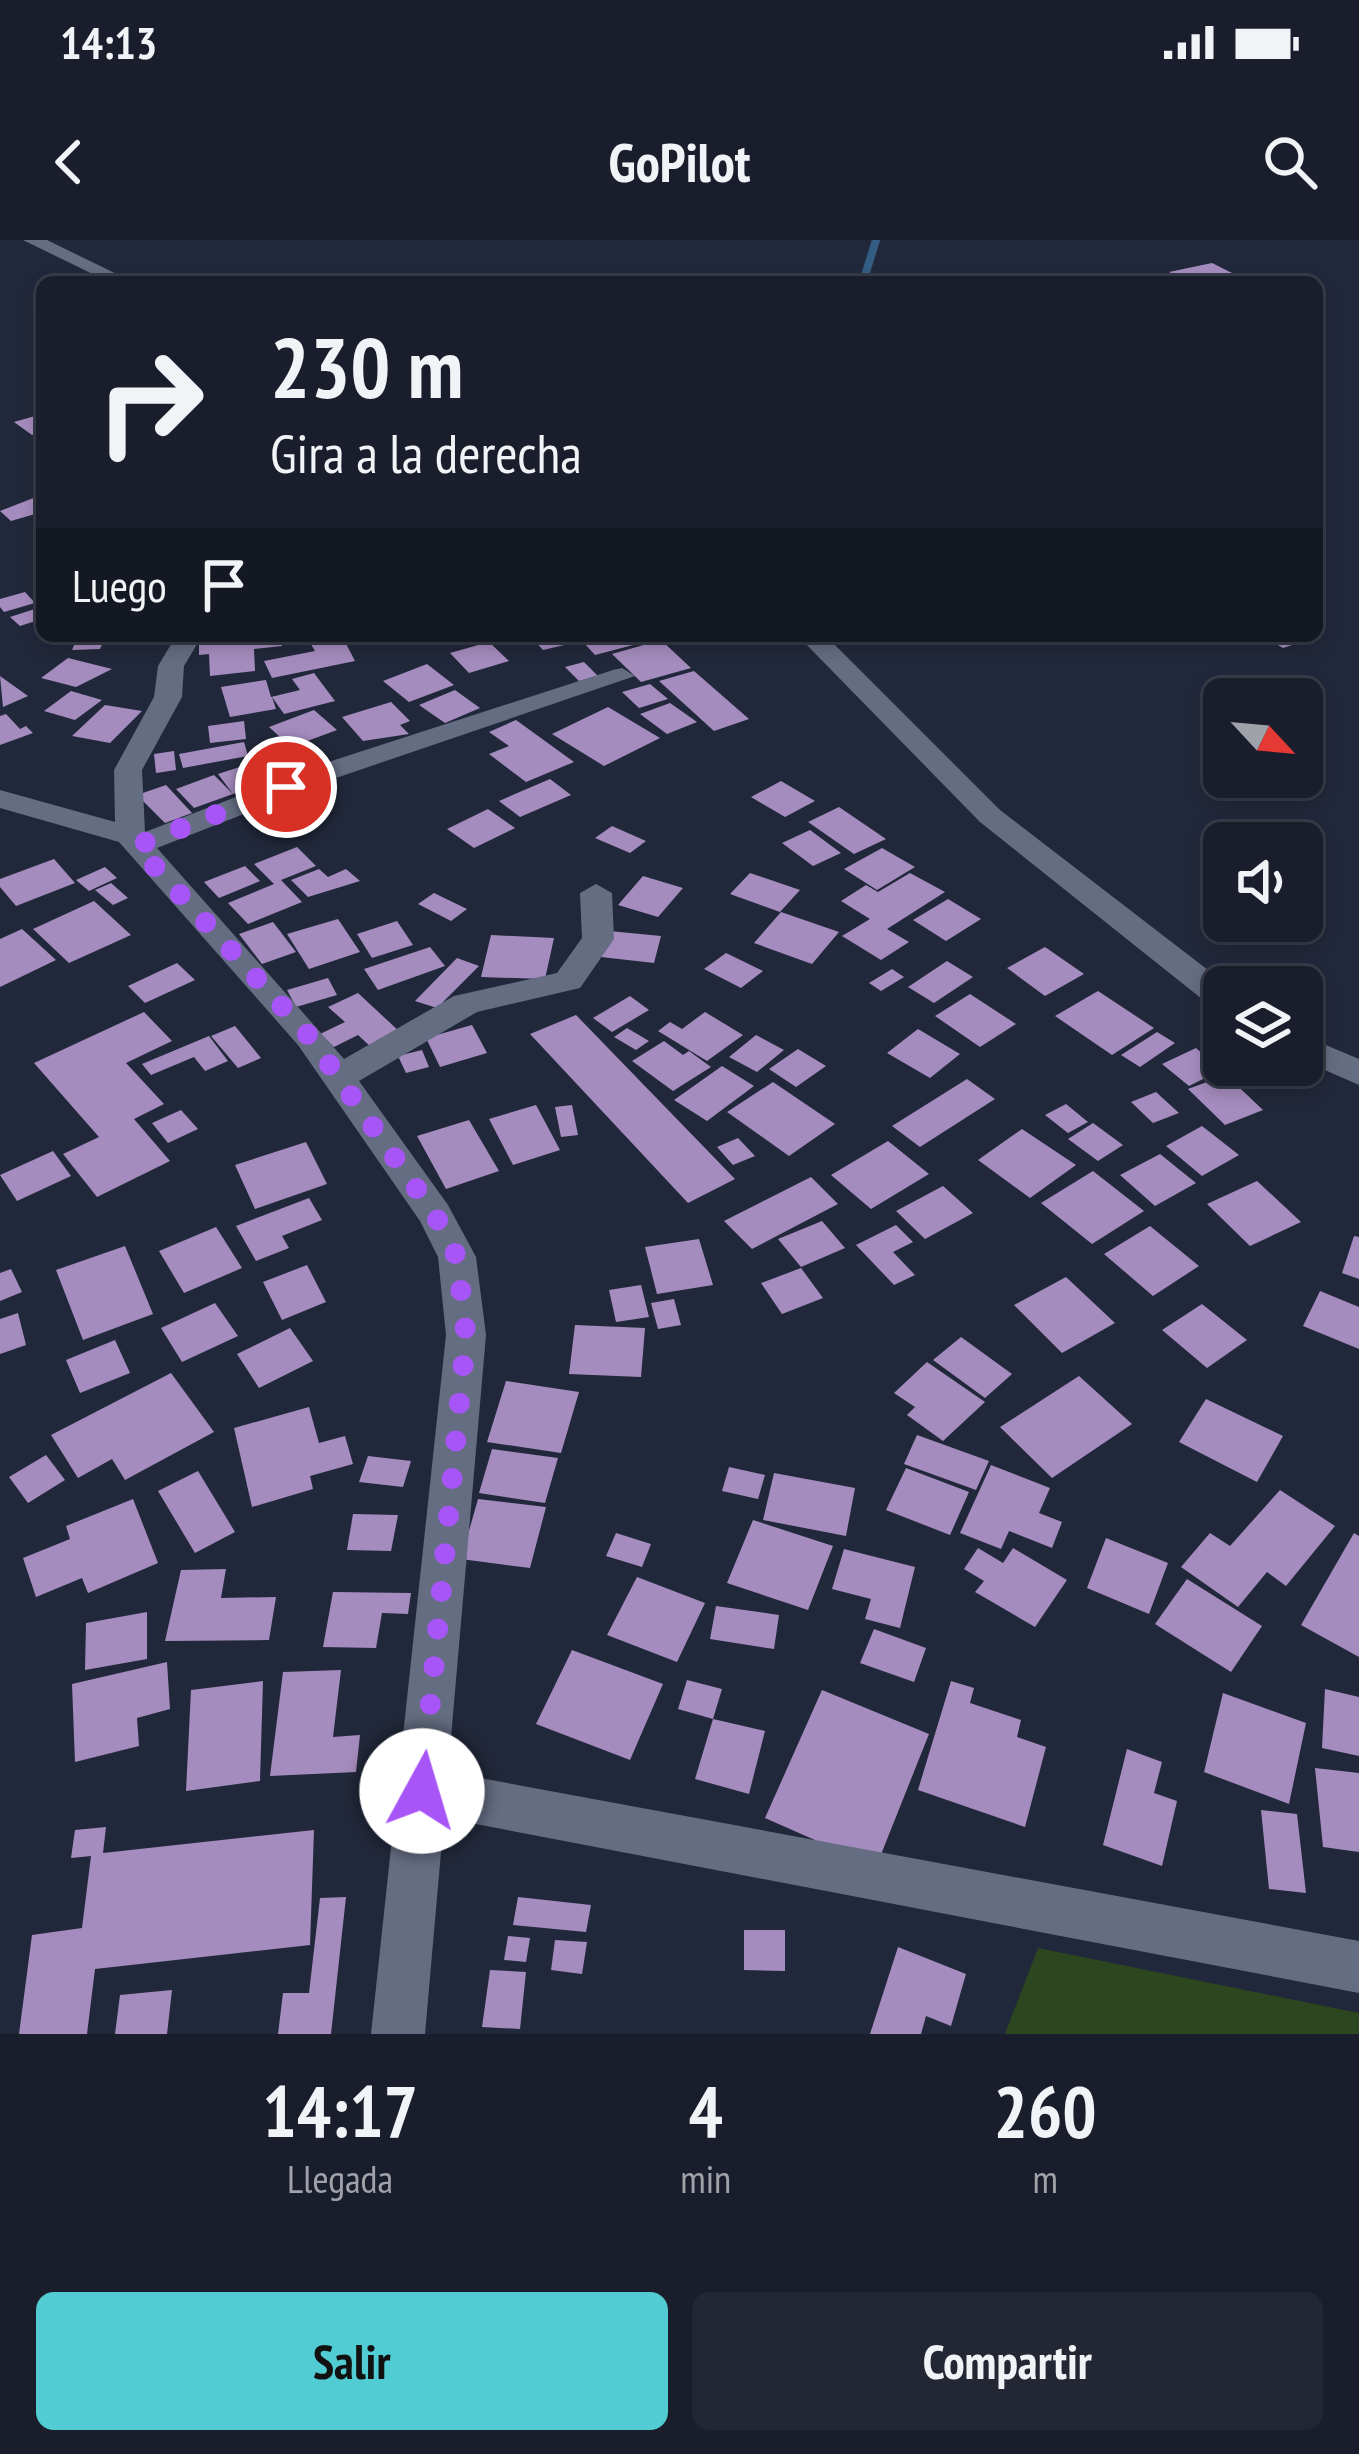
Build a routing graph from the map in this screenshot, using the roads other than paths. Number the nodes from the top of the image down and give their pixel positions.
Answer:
1 (32, 240) edge
2 (111, 276) edge
3 (185, 642) edge
4 (817, 642) edge
5 (622, 676) dead end
6 (0, 799) edge
7 (133, 841) junction
8 (596, 892) dead end
9 (1203, 983) edge
10 (1323, 1056) edge
11 (1359, 1073) edge
12 (338, 1078) junction
13 (422, 1791) junction
14 (1359, 1967) edge
15 (398, 2034) edge

1 - 2 street
3 - 7 street
4 - 9 street
5 - 7 street
6 - 7 street
7 - 12 street
8 - 12 street
10 - 11 street
12 - 13 street
13 - 14 street
13 - 15 street

